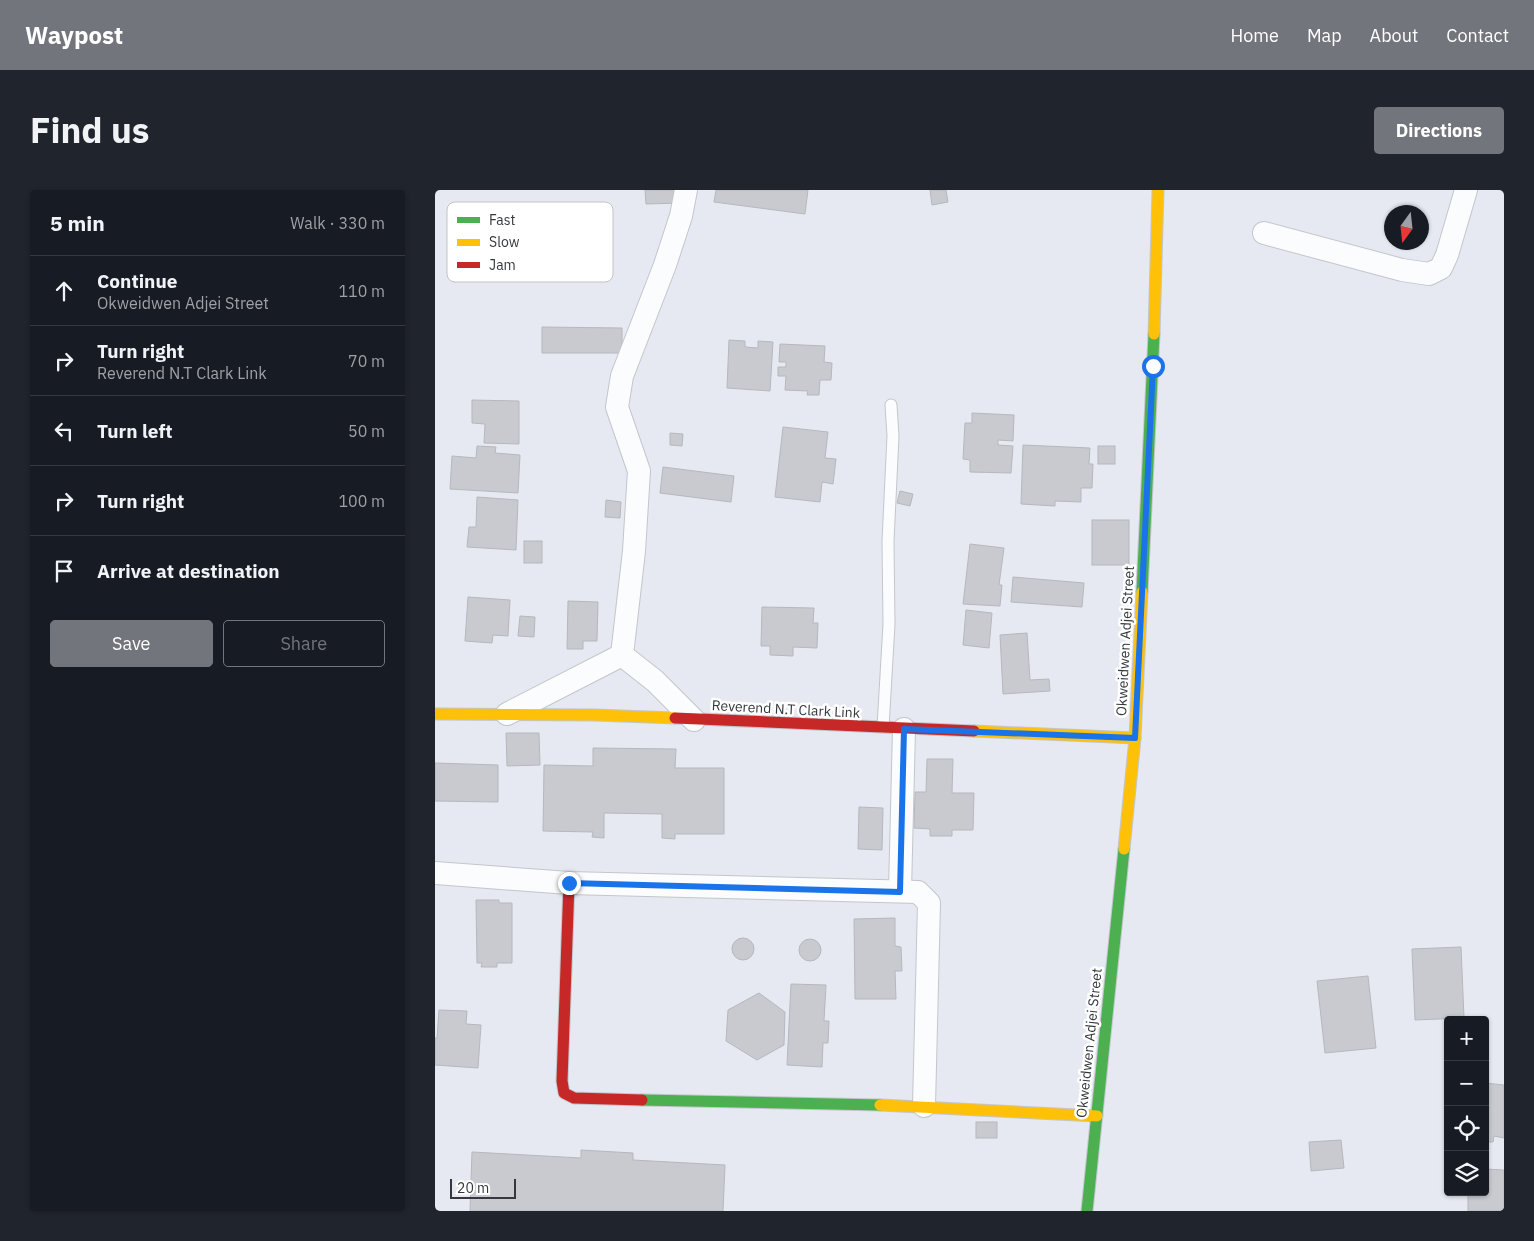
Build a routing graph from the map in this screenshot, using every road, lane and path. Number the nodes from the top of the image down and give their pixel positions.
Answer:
1 (686, 190) edge
2 (1158, 190) edge
3 (1466, 190) edge
4 (1264, 233) dead end
5 (891, 405) dead end
6 (622, 655) junction
7 (435, 714) edge
8 (504, 716) junction
9 (694, 720) junction
10 (893, 729) junction
11 (1135, 738) junction
12 (435, 873) edge
13 (569, 883) junction
14 (900, 892) junction
15 (924, 1106) junction
16 (1097, 1116) junction
17 (1087, 1211) edge

1 - 6 street
2 - 11 street, Okweidwen Adjei Street
3 - 4 street
5 - 10 lane
6 - 8 street
6 - 9 street
7 - 8 street, Reverend N.T Clark Link
8 - 9 street, Reverend N.T Clark Link
9 - 10 street, Reverend N.T Clark Link
10 - 11 street, Reverend N.T Clark Link
10 - 14 street
11 - 16 street, Okweidwen Adjei Street
12 - 13 street
13 - 14 street
13 - 15 street
14 - 15 street
15 - 16 street
16 - 17 street, Okweidwen Adjei Street

